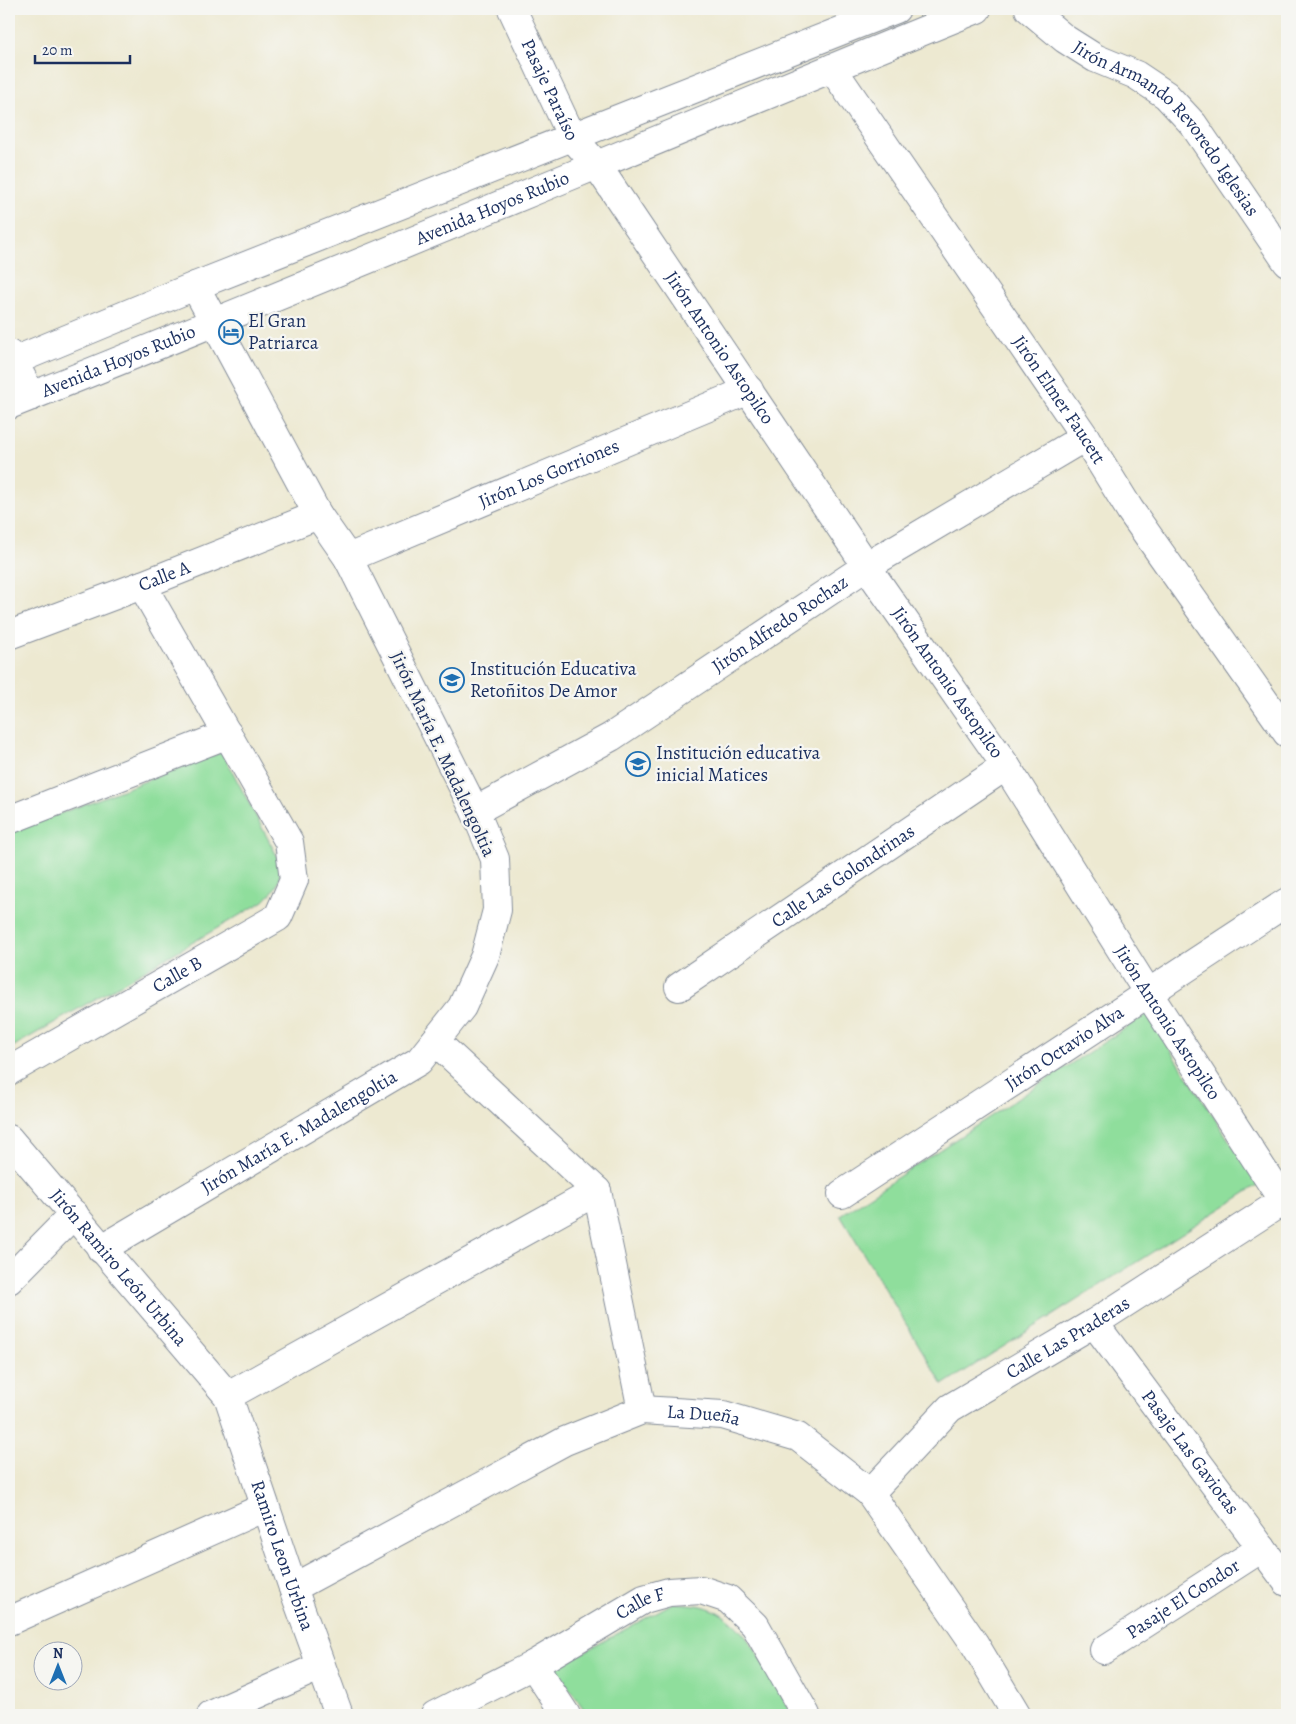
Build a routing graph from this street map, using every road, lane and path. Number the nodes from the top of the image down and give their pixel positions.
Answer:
1 (512, 9) edge
2 (896, 9) edge
3 (977, 9) edge
4 (1029, 9) edge
5 (832, 68) junction
6 (572, 138) junction
7 (596, 164) junction
8 (1287, 262) edge
9 (195, 286) junction
10 (214, 323) junction
11 (10, 359) edge
12 (749, 390) junction
13 (20, 401) edge
14 (1085, 437) junction
15 (318, 514) junction
16 (348, 558) junction
17 (867, 566) junction
18 (142, 585) junction
19 (9, 634) edge
20 (1287, 733) edge
21 (228, 734) junction
22 (1006, 766) junction
23 (475, 811) junction
24 (9, 820) edge
25 (1287, 902) edge
26 (679, 987) dead end
27 (1148, 993) junction
28 (435, 1041) junction
29 (9, 1071) edge
30 (9, 1139) edge
31 (597, 1191) junction
32 (842, 1194) dead end
33 (1285, 1204) edge
34 (74, 1214) junction
35 (101, 1249) junction
36 (9, 1280) edge
37 (1094, 1323) junction
38 (228, 1396) junction
39 (642, 1410) junction
40 (870, 1493) junction
41 (265, 1507) junction
42 (1262, 1548) junction
43 (1287, 1582) edge
44 (292, 1588) junction
45 (9, 1621) edge
46 (1104, 1650) dead end
47 (533, 1665) junction
48 (321, 1666) junction
49 (211, 1715) edge
50 (339, 1715) edge
51 (435, 1715) edge
52 (566, 1715) edge
53 (806, 1715) edge
54 (1017, 1715) edge

1 - 6 street, Pasaje Paraíso
2 - 6 street, Avenida Hoyos Rubio
3 - 5 street, Avenida Hoyos Rubio
4 - 8 street, Jirón Armando Revoredo Iglesias
5 - 7 street, Avenida Hoyos Rubio
5 - 14 street, Jirón Elmer Faucett
6 - 7 street, Pasaje Paraíso
6 - 9 street, Avenida Hoyos Rubio
7 - 10 street, Avenida Hoyos Rubio
7 - 12 street, Jirón Antonio Astopilco
9 - 10 street, Jirón María E. Madalengoltia
9 - 11 street, Avenida Hoyos Rubio
10 - 13 street, Avenida Hoyos Rubio
10 - 15 street, Jirón María E. Madalengoltia
11 - 13 street
12 - 16 street, Jirón Los Gorriones
12 - 17 street, Jirón Antonio Astopilco
14 - 17 street, Jirón Alfredo Rochaz
14 - 20 street, Jirón Elmer Faucett
15 - 16 street, Jirón María E. Madalengoltia
15 - 18 street, Calle A
16 - 23 street, Jirón María E. Madalengoltia
17 - 22 street, Jirón Antonio Astopilco
17 - 23 street, Jirón Alfredo Rochaz
18 - 19 street, Calle A
18 - 21 street
21 - 24 street
21 - 29 street, Calle B
22 - 26 street, Calle Las Golondrinas
22 - 27 street, Jirón Antonio Astopilco
23 - 28 street, Jirón María E. Madalengoltia
25 - 27 street, Jirón Octavio Alva
27 - 32 street, Jirón Octavio Alva
27 - 33 street, Jirón Antonio Astopilco
28 - 31 street
28 - 35 street, Jirón María E. Madalengoltia
30 - 34 street, Jirón Ramiro León Urbina
31 - 38 street
31 - 39 street
33 - 37 street, Calle Las Praderas
34 - 35 street, Jirón Ramiro León Urbina
34 - 36 street
35 - 38 street, Jirón Ramiro León Urbina
37 - 40 street, Calle Las Praderas
37 - 42 street, Pasaje Las Gaviotas
38 - 41 street, Ramiro Leon Urbina
39 - 40 street, La Dueña
39 - 44 street, La Dueña
40 - 54 street, La Dueña
41 - 44 street, Ramiro Leon Urbina
41 - 45 street
42 - 43 street, Pasaje Las Gaviotas
42 - 46 street, Pasaje El Condor
44 - 48 street, Ramiro Leon Urbina
47 - 51 street, Calle F
47 - 52 street
47 - 53 street, Calle F
48 - 49 street
48 - 50 street, Ramiro Leon Urbina

